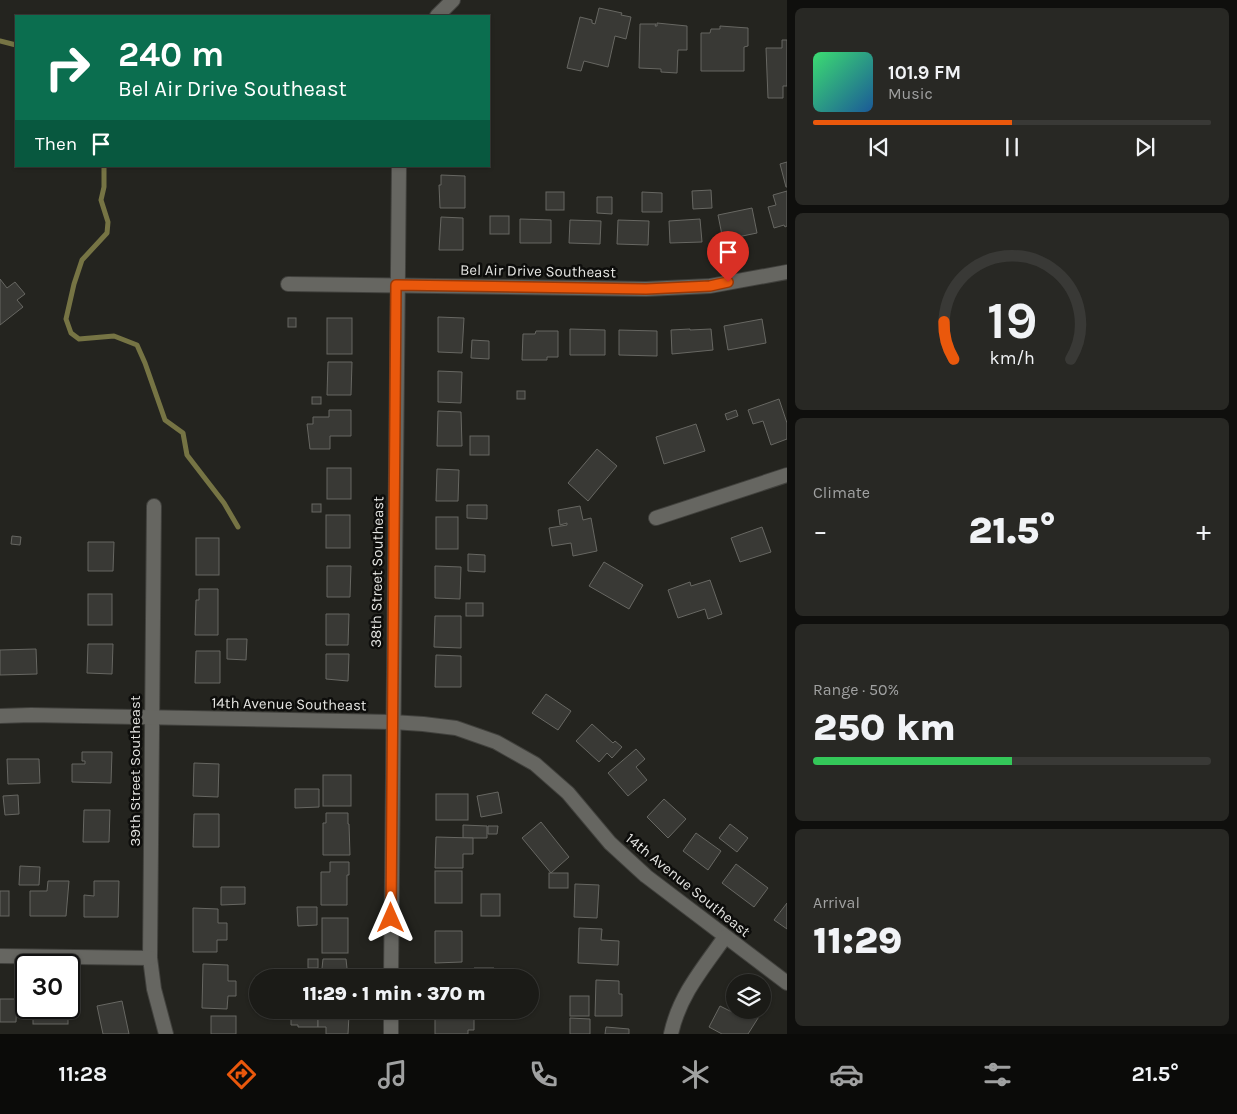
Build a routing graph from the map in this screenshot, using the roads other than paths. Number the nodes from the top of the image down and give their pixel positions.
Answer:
1 (453, 0) edge
2 (438, 15) edge
3 (399, 167) edge
4 (786, 276) edge
5 (288, 284) dead end
6 (396, 285) junction
7 (787, 475) edge
8 (154, 506) dead end
9 (656, 518) dead end
10 (0, 716) edge
11 (151, 718) junction
12 (392, 722) junction
13 (725, 937) junction
14 (0, 956) edge
15 (150, 958) junction
16 (391, 969) edge
17 (787, 983) edge
18 (391, 1019) edge
19 (166, 1034) edge
20 (391, 1034) edge
21 (671, 1034) edge

1 - 2 street
3 - 6 street, 38th Street Southeast
4 - 6 street, Bel Air Drive Southeast
5 - 6 street, Bel Air Drive Southeast
6 - 12 street, 38th Street Southeast
7 - 9 street
8 - 11 street, 39th Street Southeast
10 - 11 street, 14th Avenue Southeast
11 - 12 street, 14th Avenue Southeast
11 - 15 street, 39th Street Southeast
12 - 13 street, 14th Avenue Southeast
12 - 16 street, 38th Street Southeast
13 - 17 street, 14th Avenue Southeast
13 - 21 street
14 - 15 street
15 - 19 street, 39th Street Southeast
18 - 20 street

